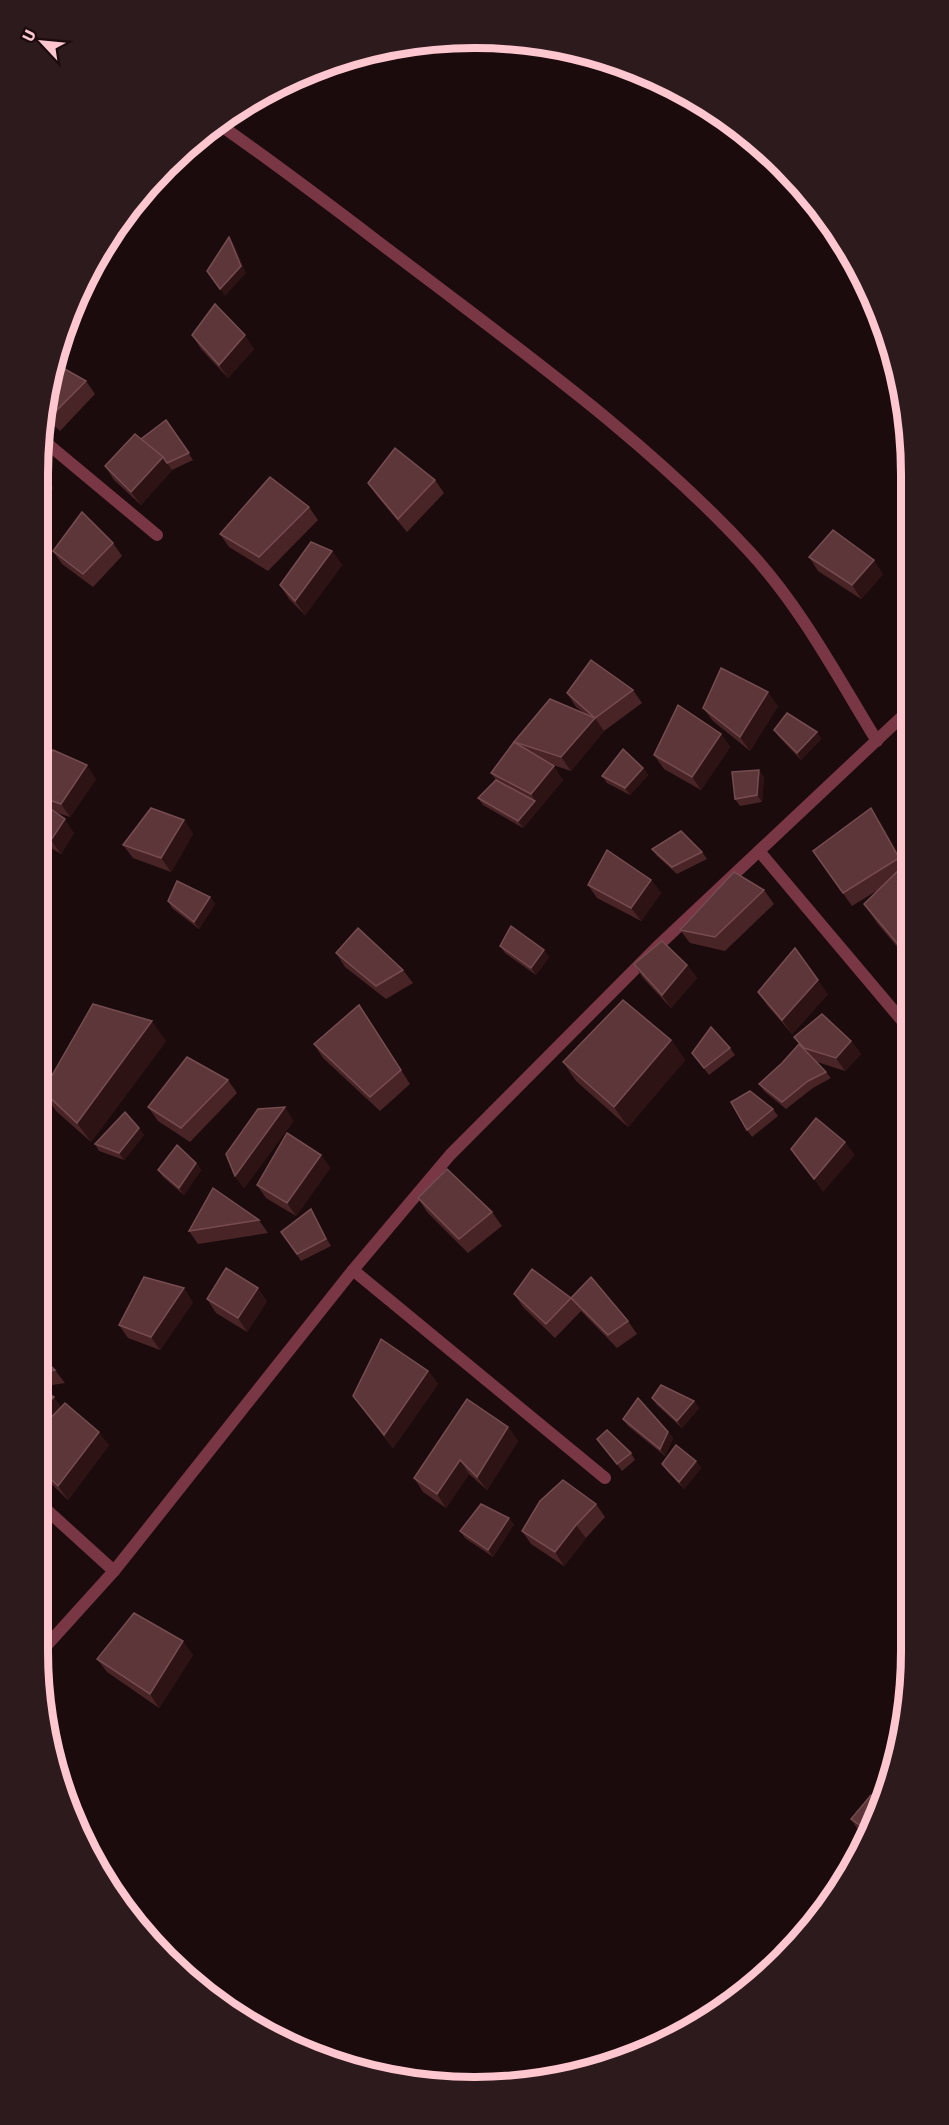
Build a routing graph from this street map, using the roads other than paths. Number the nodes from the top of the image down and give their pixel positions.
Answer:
1 (225, 129) edge
2 (49, 445) edge
3 (157, 535) dead end
4 (901, 718) edge
5 (877, 741) junction
6 (759, 851) junction
7 (901, 1019) edge
8 (353, 1270) junction
9 (605, 1478) dead end
10 (48, 1511) edge
11 (114, 1571) junction
12 (48, 1644) edge

1 - 5 street
2 - 3 street
4 - 5 street
5 - 6 street
6 - 7 street
6 - 8 street
8 - 9 street
8 - 11 street
10 - 11 street
11 - 12 street

